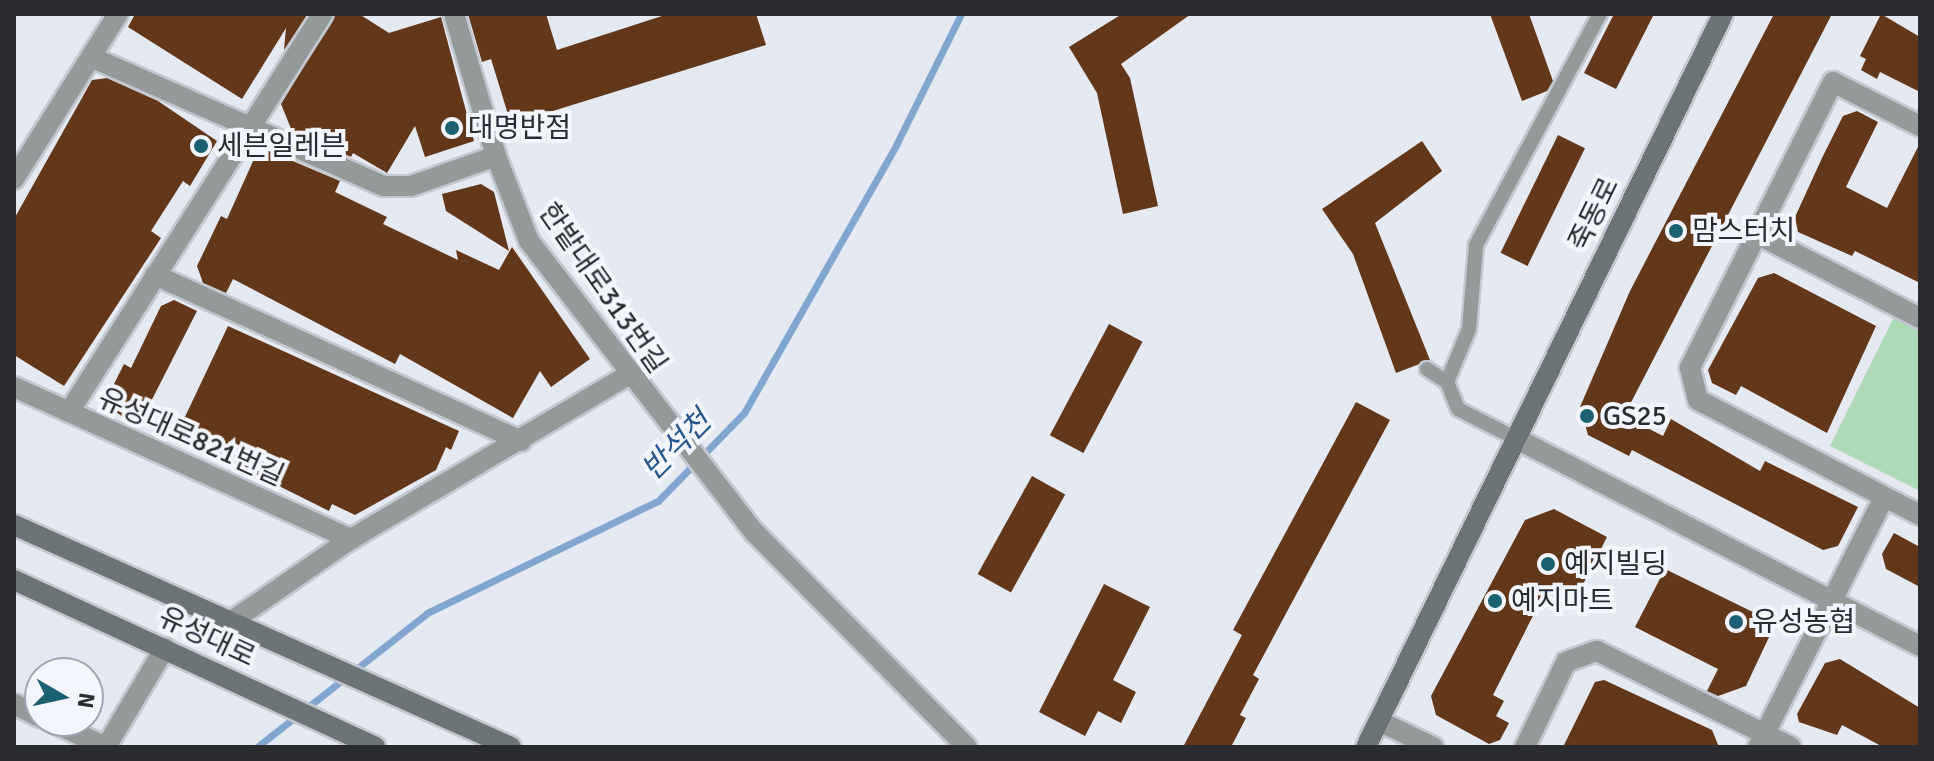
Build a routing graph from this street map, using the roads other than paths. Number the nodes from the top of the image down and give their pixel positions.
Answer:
1 (118, 14) edge
2 (323, 14) edge
3 (454, 14) edge
4 (1600, 14) edge
5 (1723, 14) edge
6 (91, 57) junction
7 (250, 126) junction
8 (1920, 126) edge
9 (496, 156) junction
10 (14, 179) edge
11 (1757, 234) junction
12 (155, 275) junction
13 (1920, 318) edge
14 (1427, 369) dead end
15 (628, 375) junction
16 (1447, 382) junction
17 (14, 387) edge
18 (69, 412) junction
19 (1515, 438) junction
20 (521, 441) junction
21 (1884, 498) junction
22 (1920, 515) edge
23 (14, 525) edge
24 (351, 539) junction
25 (14, 580) edge
26 (1830, 601) junction
27 (232, 621) junction
28 (1920, 646) edge
29 (165, 648) junction
30 (1379, 721) junction
31 (84, 737) edge
32 (1761, 740) edge
33 (375, 747) edge
34 (511, 747) edge
35 (967, 747) edge
36 (1366, 747) edge
37 (1433, 747) edge
38 (1525, 747) edge
39 (1791, 747) edge

1 - 6 street
2 - 7 street, 유성대로821번길
3 - 9 street, 한밭대로313번길
4 - 16 lane
5 - 19 main road, 죽동로
6 - 7 street
6 - 10 street
7 - 9 street
7 - 12 street, 유성대로821번길
8 - 11 street
9 - 15 street, 한밭대로313번길
11 - 13 street
11 - 21 street
12 - 18 street, 유성대로821번길
12 - 20 street
14 - 16 lane
15 - 20 street
15 - 35 street, 한밭대로313번길
16 - 19 lane
17 - 18 street
18 - 24 street, 유성대로821번길
19 - 26 street
19 - 30 main road, 죽동로
20 - 24 street
21 - 22 street
21 - 26 street
23 - 27 main road, 유성대로
24 - 27 street
25 - 29 main road, 유성대로
26 - 28 street
26 - 32 street
27 - 34 main road, 유성대로
29 - 31 street
29 - 33 main road, 유성대로
30 - 36 main road, 죽동로
30 - 37 street
32 - 38 street
32 - 39 street

